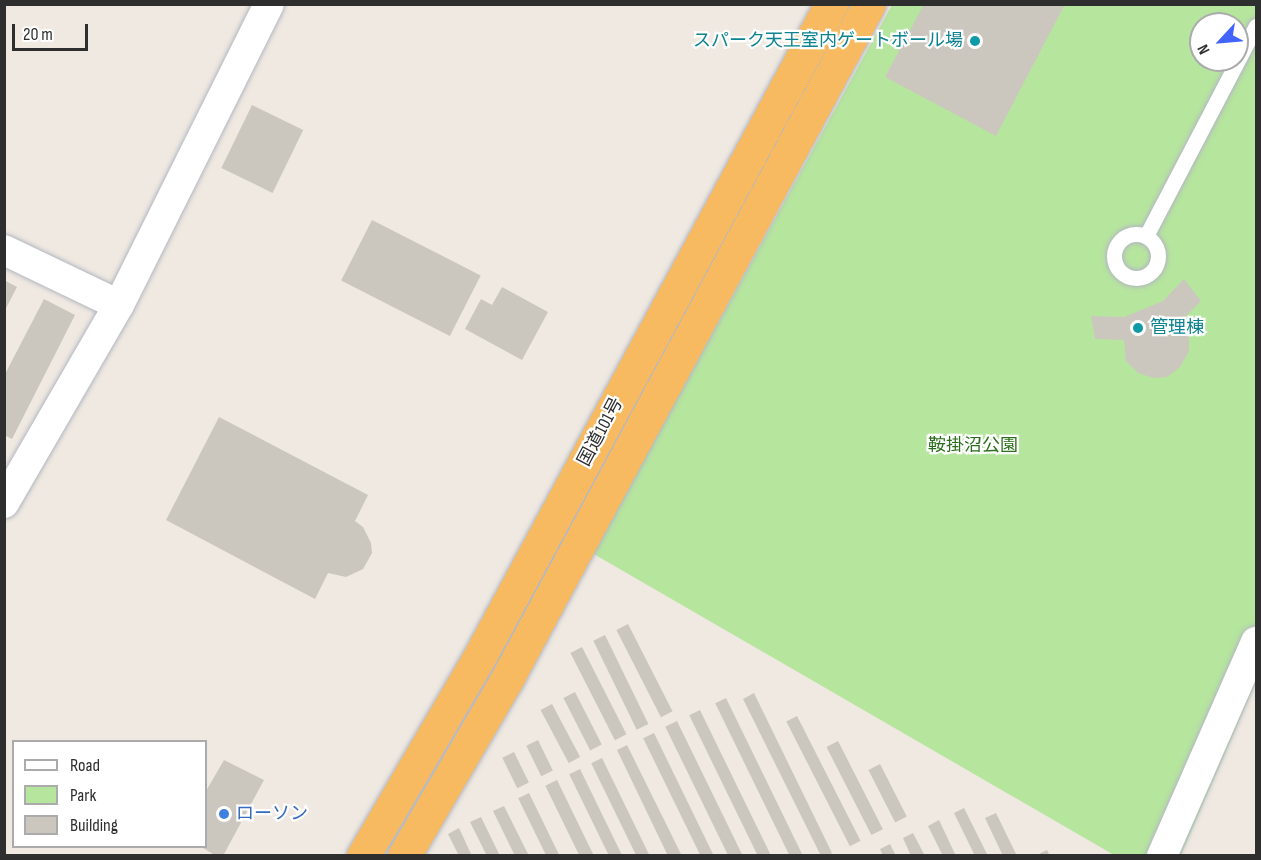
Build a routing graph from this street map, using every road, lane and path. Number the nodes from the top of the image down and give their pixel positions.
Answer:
1 (269, 4) edge
2 (831, 4) edge
3 (869, 4) edge
4 (1257, 26) edge
5 (1146, 236) dead end
6 (4, 250) edge
7 (119, 305) junction
8 (4, 503) edge
9 (1257, 642) edge
10 (363, 855) edge
11 (404, 855) edge
12 (1162, 855) edge

1 - 7 street
2 - 10 highway, 国道101号
3 - 11 highway, 国道101号
4 - 5 lane
6 - 7 street
7 - 8 street
9 - 12 street

